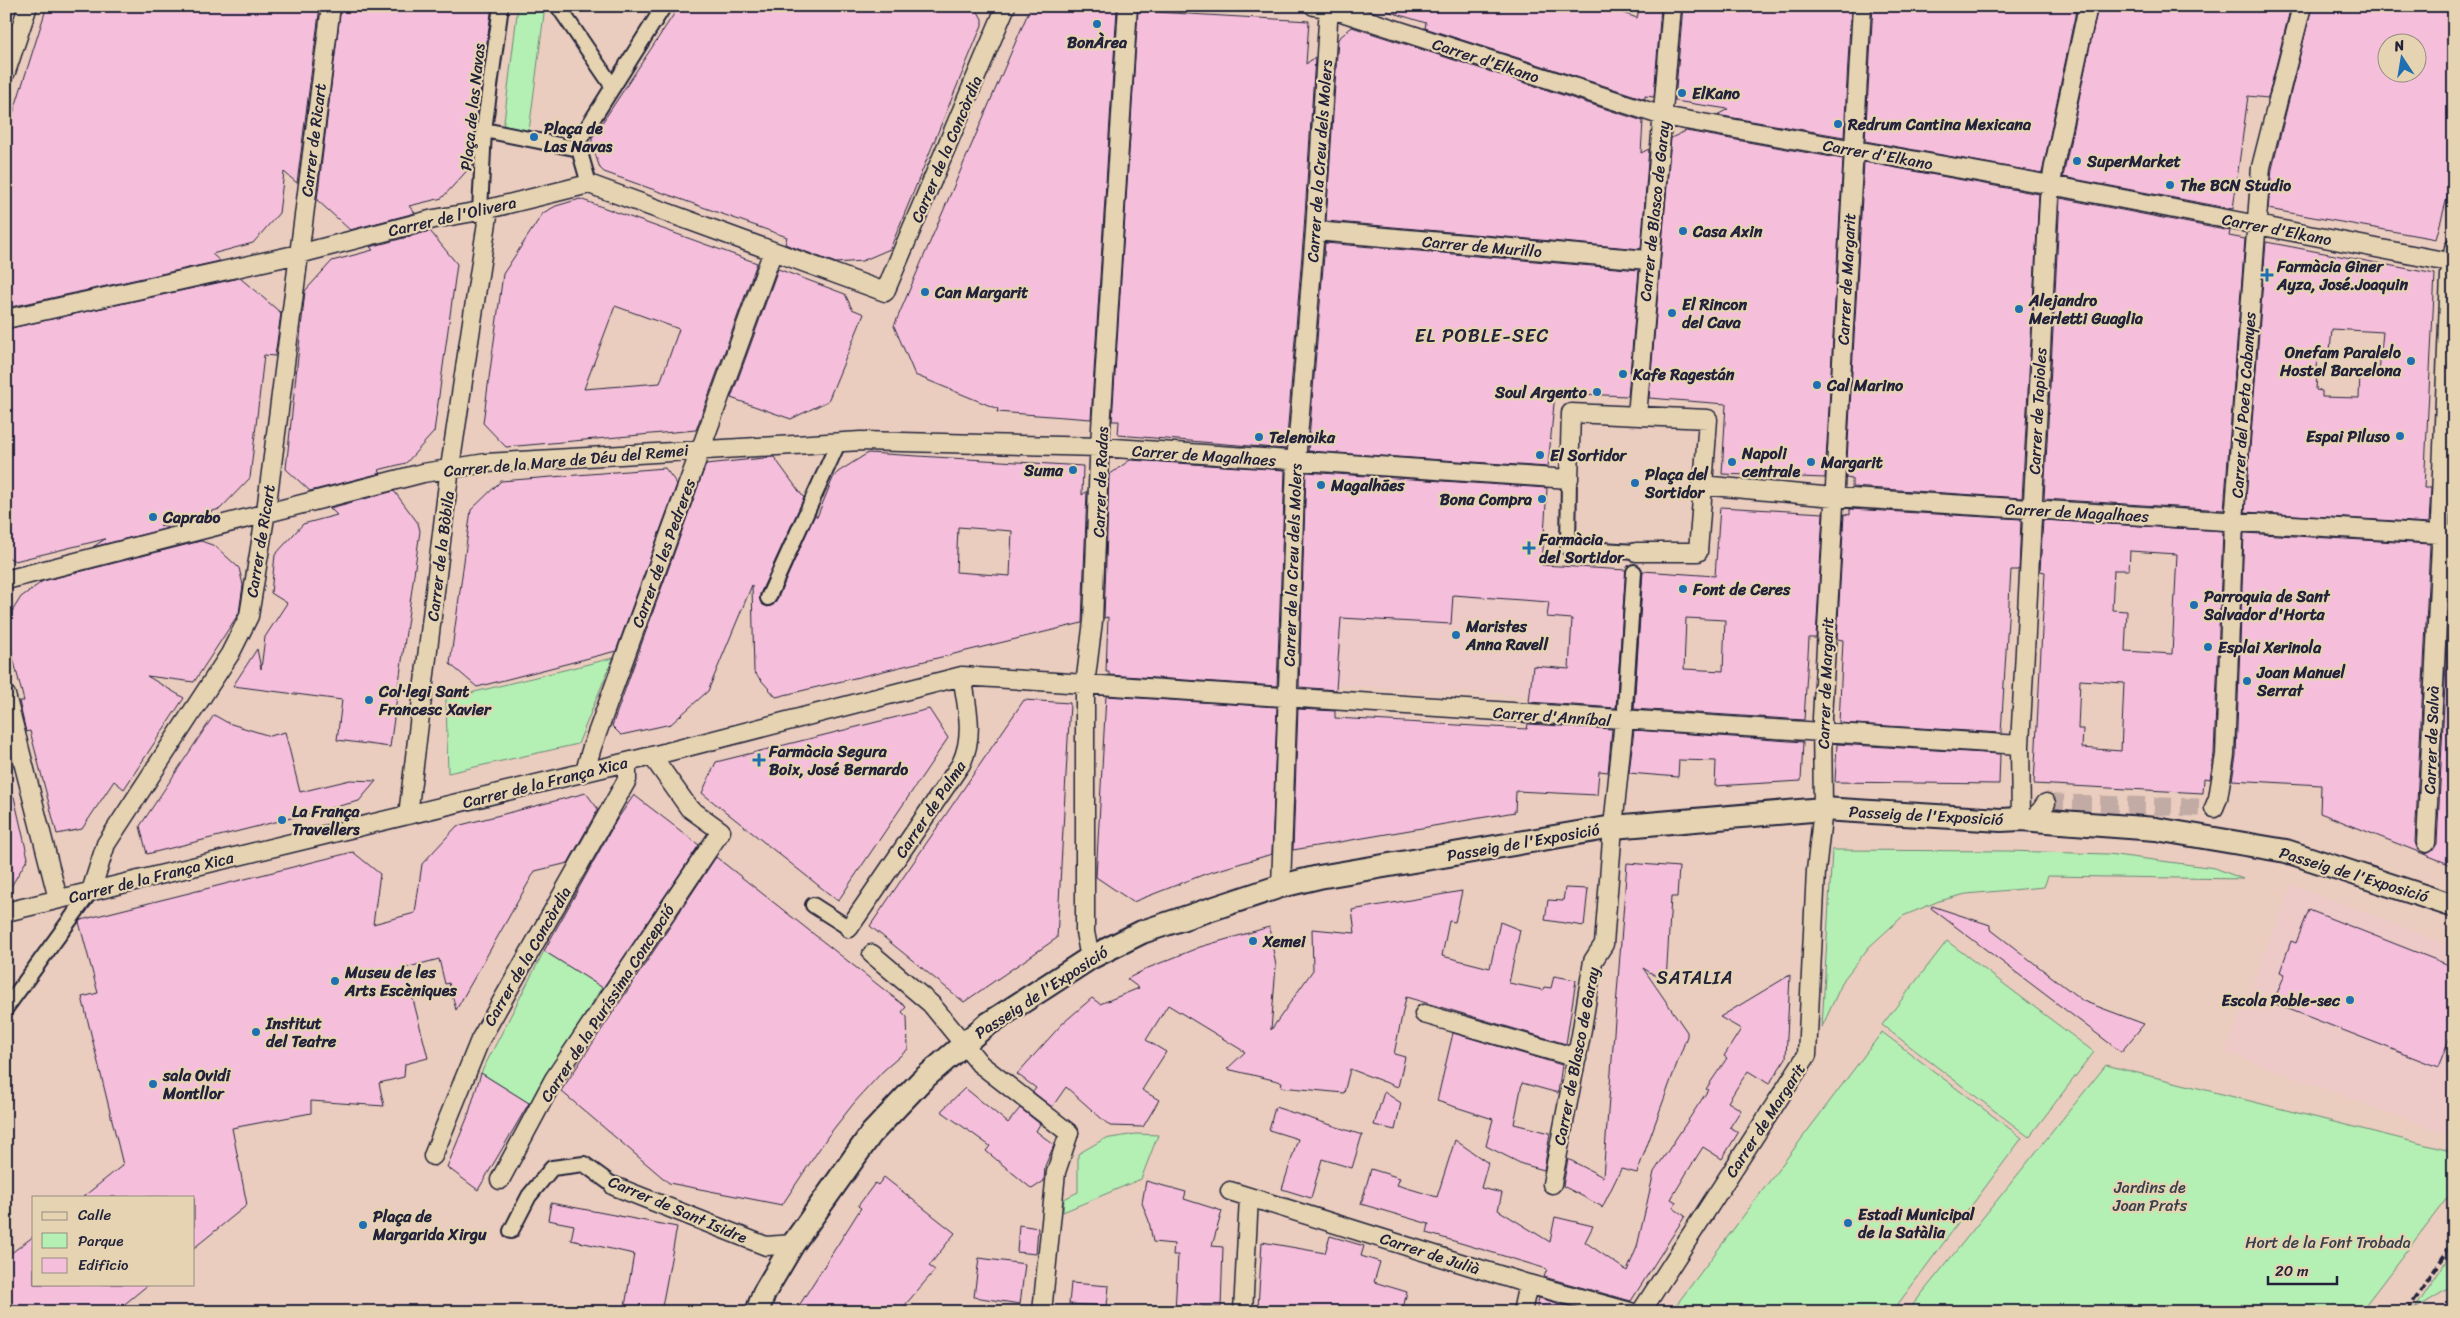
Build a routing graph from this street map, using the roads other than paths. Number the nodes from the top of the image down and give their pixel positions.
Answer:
1 (28, 6) edge
2 (331, 6) edge
3 (501, 6) edge
4 (558, 6) edge
5 (664, 6) edge
6 (1006, 6) edge
7 (1128, 6) edge
8 (1672, 6) edge
9 (1862, 6) edge
10 (2088, 6) edge
11 (2302, 6) edge
12 (1324, 7) edge
13 (6, 72) edge
14 (613, 87) junction
15 (1663, 116) junction
16 (484, 130) junction
17 (579, 149) junction
18 (1853, 149) junction
19 (590, 184) junction
20 (2051, 185) junction
21 (485, 210) junction
22 (2256, 225) junction
23 (1315, 231) junction
24 (773, 251) junction
25 (299, 254) junction
26 (2453, 258) edge
27 (1648, 260) junction
28 (6, 320) edge
29 (1636, 416) junction
30 (839, 441) junction
31 (1100, 447) junction
32 (701, 449) junction
33 (1296, 462) junction
34 (450, 467) junction
35 (1568, 479) junction
36 (1702, 485) junction
37 (1834, 497) junction
38 (2031, 509) junction
39 (266, 512) junction
40 (2234, 521) junction
41 (2445, 538) edge
42 (1636, 552) joint
43 (1634, 572) dead end
44 (6, 580) edge
45 (768, 598) dead end
46 (962, 676) junction
47 (1085, 685) junction
48 (6, 695) edge
49 (1287, 698) junction
50 (1624, 714) junction
51 (1821, 732) junction
52 (2020, 745) junction
53 (652, 756) junction
54 (627, 762) junction
55 (585, 771) junction
56 (2214, 808) dead end
57 (1823, 809) junction
58 (2034, 814) junction
59 (408, 815) junction
60 (1613, 827) junction
61 (2426, 843) dead end
62 (1280, 886) junction
63 (91, 891) junction
64 (58, 899) junction
65 (813, 905) dead end
66 (2454, 906) edge
67 (6, 912) edge
68 (849, 928) joint
69 (872, 954) dead end
70 (1090, 958) junction
71 (6, 1008) edge
72 (1424, 1014) dead end
73 (964, 1042) junction
74 (1577, 1058) junction
75 (433, 1156) dead end
76 (500, 1180) dead end
77 (1552, 1184) dead end
78 (614, 1186) joint
79 (1230, 1191) dead end
80 (1250, 1196) junction
81 (511, 1231) dead end
82 (793, 1244) junction
83 (1528, 1284) junction
84 (757, 1312) edge
85 (1042, 1312) edge
86 (1243, 1312) edge
87 (1522, 1312) edge
88 (1630, 1312) edge
89 (1641, 1312) edge

1 - 13 street
2 - 25 street, Carrer de Ricart
3 - 16 street, Plaça de las Navas
4 - 14 street
5 - 14 street
6 - 24 street, Carrer de la Concòrdia
7 - 31 street, Carrer de Radas
8 - 15 street, Carrer de Blasco de Garay
9 - 18 street, Carrer de Margarit
10 - 20 street, Carrer de Tapioles
11 - 22 street, Carrer del Poeta Cabanyes
12 - 15 street, Carrer d'Elkano
12 - 23 street, Carrer de la Creu dels Molers
14 - 17 street
15 - 18 street, Carrer d'Elkano
15 - 27 street, Carrer de Blasco de Garay
16 - 17 street
16 - 21 street, Plaça de las Navas
17 - 19 street
18 - 20 street, Carrer d'Elkano
18 - 37 street, Carrer de Margarit
19 - 21 street, Carrer de l'Olivera
19 - 24 street
20 - 22 street, Carrer d'Elkano
20 - 38 street, Carrer de Tapioles
21 - 25 street, Carrer de l'Olivera
21 - 34 street, Carrer de la Bòbila
22 - 26 street, Carrer d'Elkano
22 - 40 street, Carrer del Poeta Cabanyes
23 - 27 street, Carrer de Murillo
23 - 33 street, Carrer de la Creu dels Molers
24 - 32 street, Carrer de les Pedreres
25 - 28 street, Carrer de l'Olivera
25 - 39 street, Carrer de Ricart
26 - 41 street, Carrer de Salvà
27 - 29 street, Carrer de Blasco de Garay
29 - 35 street
29 - 36 street
30 - 31 street, Carrer de Magalhaes
30 - 32 street, Carrer de la Mare de Déu del Remei
30 - 45 street
31 - 33 street, Carrer de Magalhaes
31 - 47 street, Carrer de Radas
32 - 34 street, Carrer de la Mare de Déu del Remei
32 - 55 street, Carrer de les Pedreres
33 - 35 street, Carrer de Magalhaes
33 - 49 street, Carrer de la Creu dels Molers
34 - 39 street, Carrer de la Mare de Déu del Remei
34 - 59 street, Carrer de la Bòbila
35 - 42 street
36 - 37 street, Carrer de Magalhaes
36 - 42 street
37 - 38 street, Carrer de Magalhaes
37 - 51 street, Carrer de Margarit
38 - 40 street, Carrer de Magalhaes
38 - 52 street, Carrer de Tapioles
39 - 44 street, Carrer de la Mare de Déu del Remei
39 - 63 street, Carrer de Ricart
40 - 41 street, Carrer de Magalhaes
40 - 56 street, Carrer del Poeta Cabanyes
41 - 61 street, Carrer de Salvà
43 - 50 street, Carrer de Blasco de Garay
46 - 47 street, Carrer de la França Xica
46 - 53 street, Carrer de la França Xica
46 - 68 street, Carrer de Palma
47 - 49 street, Carrer d'Anníbal
47 - 70 street, Carrer de Radas
48 - 64 street
49 - 50 street, Carrer d'Anníbal
49 - 62 street, Carrer de la Creu dels Molers
50 - 51 street, Carrer d'Anníbal
50 - 60 street, Carrer de Blasco de Garay
51 - 52 street, Carrer d'Anníbal
51 - 57 street, Carrer de Margarit
52 - 58 street, Carrer de Tapioles
53 - 54 street, Carrer de la França Xica
53 - 76 street, Carrer de la Puríssima Concepció
54 - 55 street, Carrer de la França Xica
54 - 75 street, Carrer de la Concòrdia
55 - 59 street, Carrer de la França Xica
57 - 58 street, Passeig de l'Exposició
57 - 60 street, Passeig de l'Exposició
57 - 89 street, Carrer de Margarit
58 - 66 street, Passeig de l'Exposició
59 - 63 street, Carrer de la França Xica
60 - 62 street, Passeig de l'Exposició
60 - 74 street, Carrer de Blasco de Garay
62 - 70 street, Passeig de l'Exposició
63 - 64 street, Carrer de la França Xica
63 - 71 street, Carrer de Ricart
64 - 67 street, Carrer de la França Xica
65 - 68 street
69 - 73 street
70 - 73 street, Passeig de l'Exposició
72 - 74 street
73 - 82 street, Passeig de l'Exposició
73 - 85 street
74 - 77 street, Carrer de Blasco de Garay
78 - 81 street, Carrer de Sant Isidre
78 - 82 street, Carrer de Sant Isidre
79 - 80 street, Carrer de Julià
80 - 83 street, Carrer de Julià
80 - 86 street
82 - 84 street, Passeig de l'Exposició
83 - 87 street
83 - 88 street, Carrer de Julià

